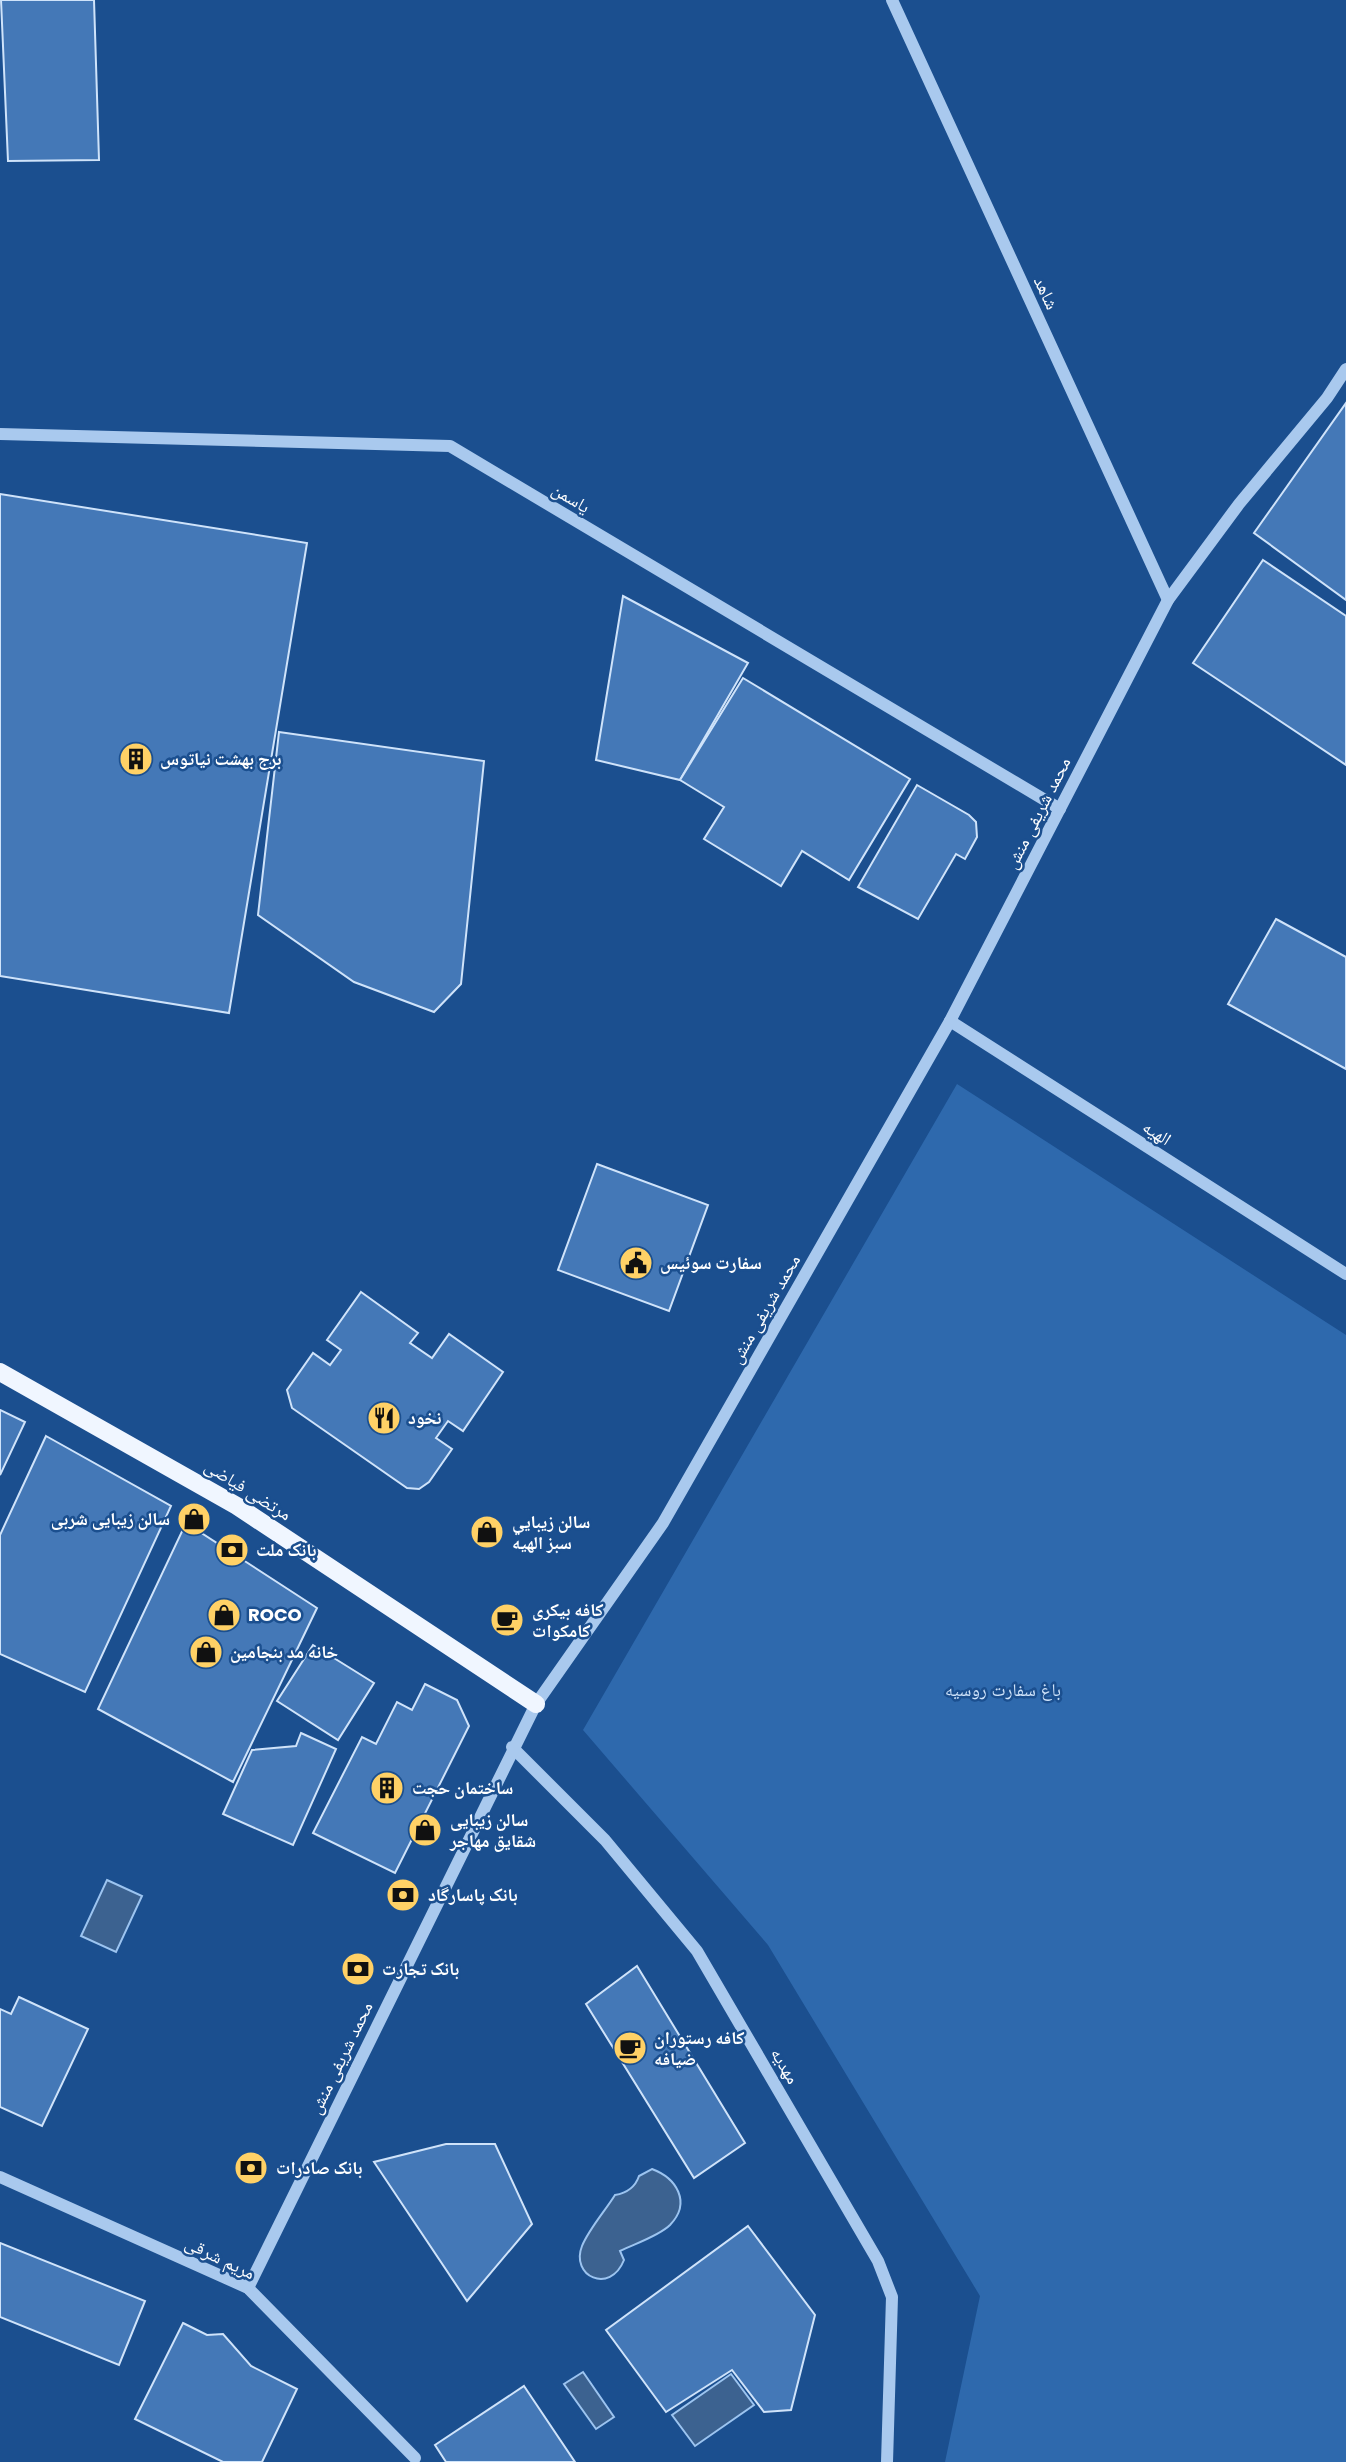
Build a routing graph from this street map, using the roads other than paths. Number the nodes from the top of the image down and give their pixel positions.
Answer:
1 (892, 0) edge
2 (1346, 369) edge
3 (0, 434) edge
4 (1168, 600) junction
5 (1060, 809) junction
6 (950, 1021) junction
7 (1346, 1274) edge
8 (0, 1372) edge
9 (536, 1704) junction
10 (512, 1747) junction
11 (0, 2177) edge
12 (248, 2288) junction
13 (415, 2458) dead end
14 (887, 2462) edge

1 - 4 street, شاهد
2 - 4 street, محمد شریفی منش
3 - 5 street, یاسمن
4 - 5 street, محمد شریفی منش
5 - 6 street, محمد شریفی منش
6 - 7 street, الهیه
6 - 9 street, محمد شریفی منش
8 - 9 main road, مرتضی فیاضی
9 - 10 street, محمد شریفی منش
10 - 12 street, محمد شریفی منش
10 - 14 street, مهدیه
11 - 12 street, مریم شرقی
12 - 13 street, مریم شرقی

